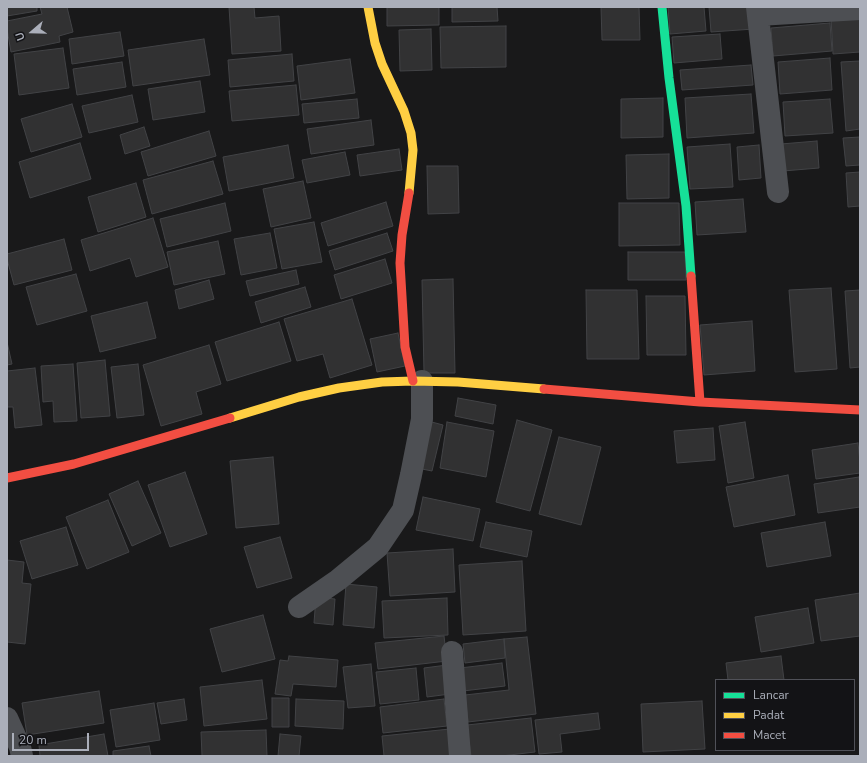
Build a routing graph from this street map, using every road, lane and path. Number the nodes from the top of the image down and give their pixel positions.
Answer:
1 (368, 7) edge
2 (662, 7) edge
3 (860, 9) edge
4 (758, 11) edge
5 (778, 192) dead end
6 (417, 381) junction
7 (700, 402) junction
8 (860, 410) edge
9 (7, 478) edge
10 (299, 607) dead end
11 (452, 652) dead end
12 (7, 718) edge
13 (22, 756) edge
14 (460, 756) edge

1 - 6 street
2 - 7 street
3 - 4 street
4 - 5 street
6 - 7 street
6 - 9 street
6 - 10 street
7 - 8 street
11 - 14 street
12 - 13 street

